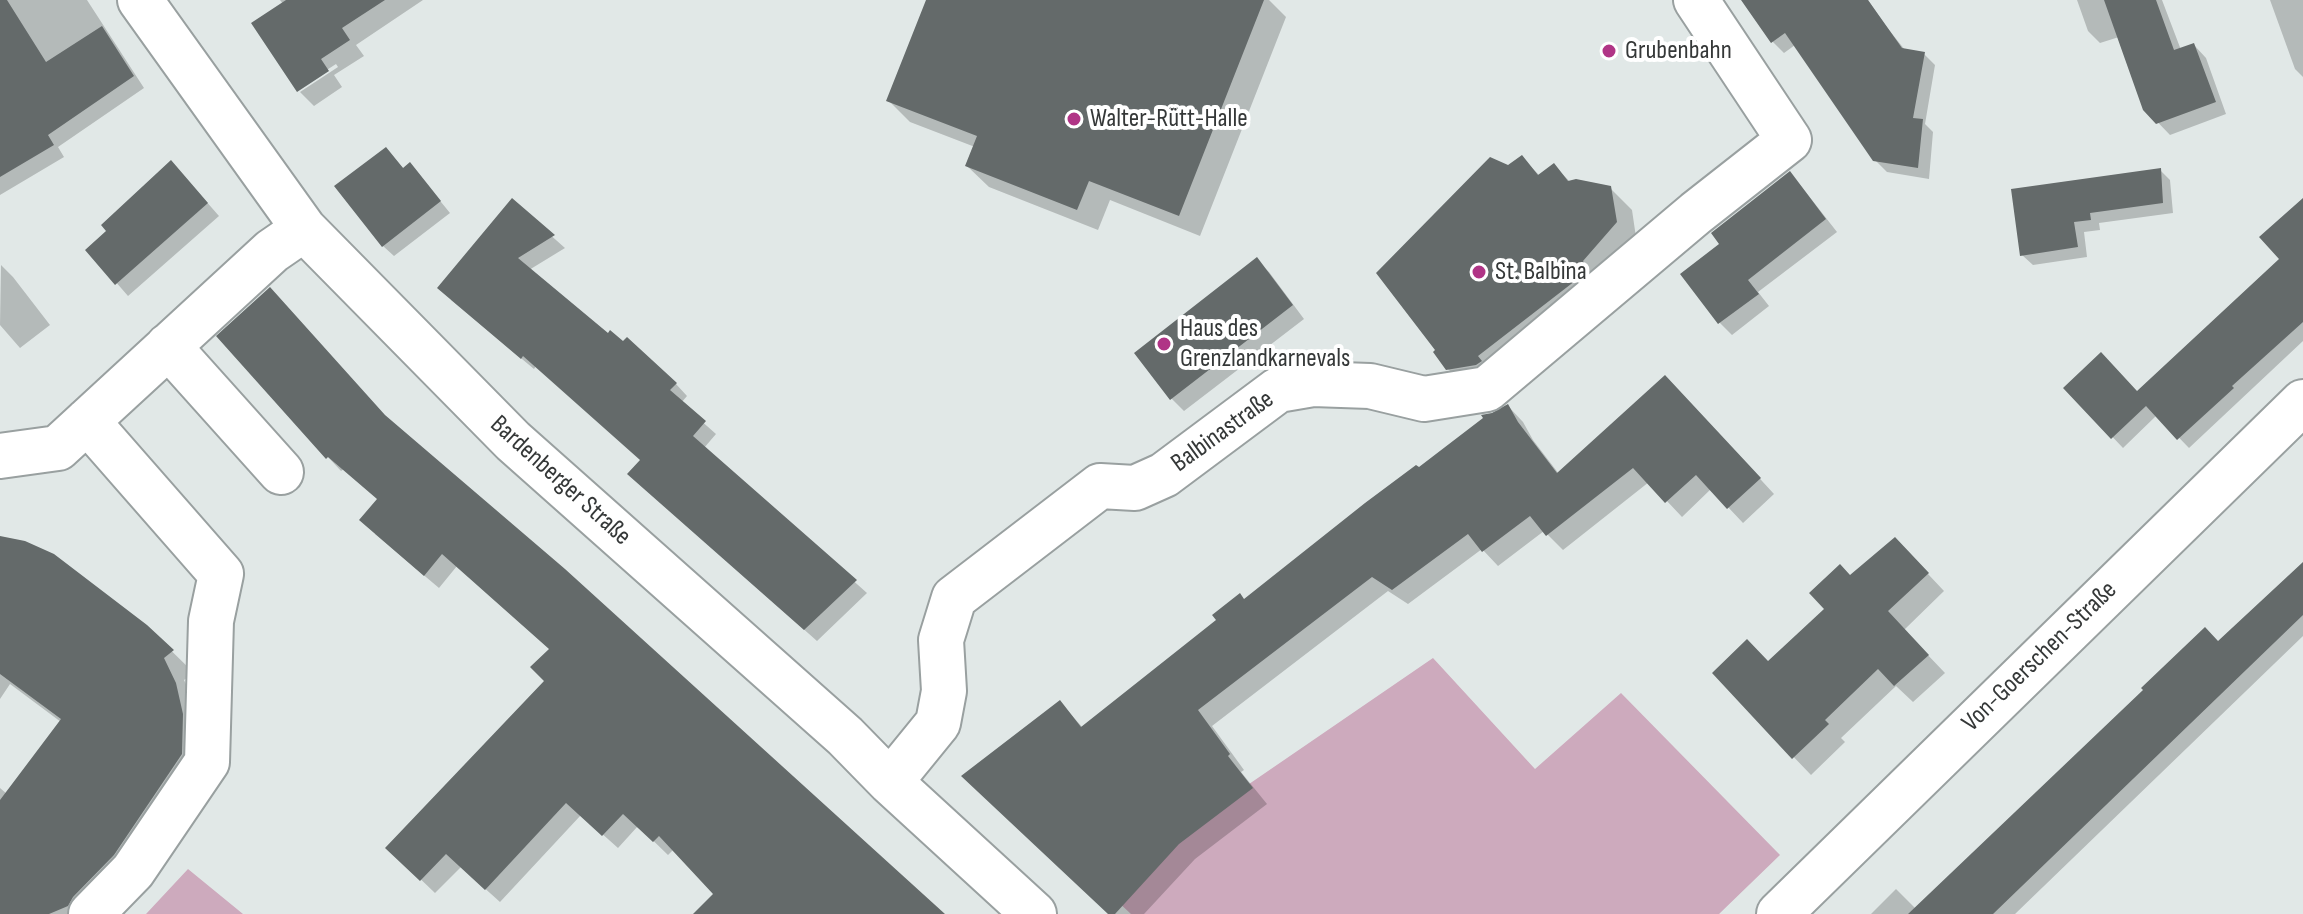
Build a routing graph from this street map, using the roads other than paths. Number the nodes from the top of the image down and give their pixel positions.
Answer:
1 (140, 0) edge
2 (1696, 0) edge
3 (304, 229) junction
4 (168, 346) junction
5 (2303, 402) edge
6 (87, 421) junction
7 (0, 456) edge
8 (281, 472) dead end
9 (890, 782) junction
10 (91, 914) edge
11 (1034, 914) edge
12 (1779, 914) edge

1 - 3 street, Bardenberger Straße
2 - 9 street, Balbinastraße
3 - 4 street
3 - 9 street, Bardenberger Straße
4 - 6 street
4 - 8 street
5 - 12 street, Von-Goerschen-Straße
6 - 7 street
6 - 10 street
9 - 11 street, Bardenberger Straße

